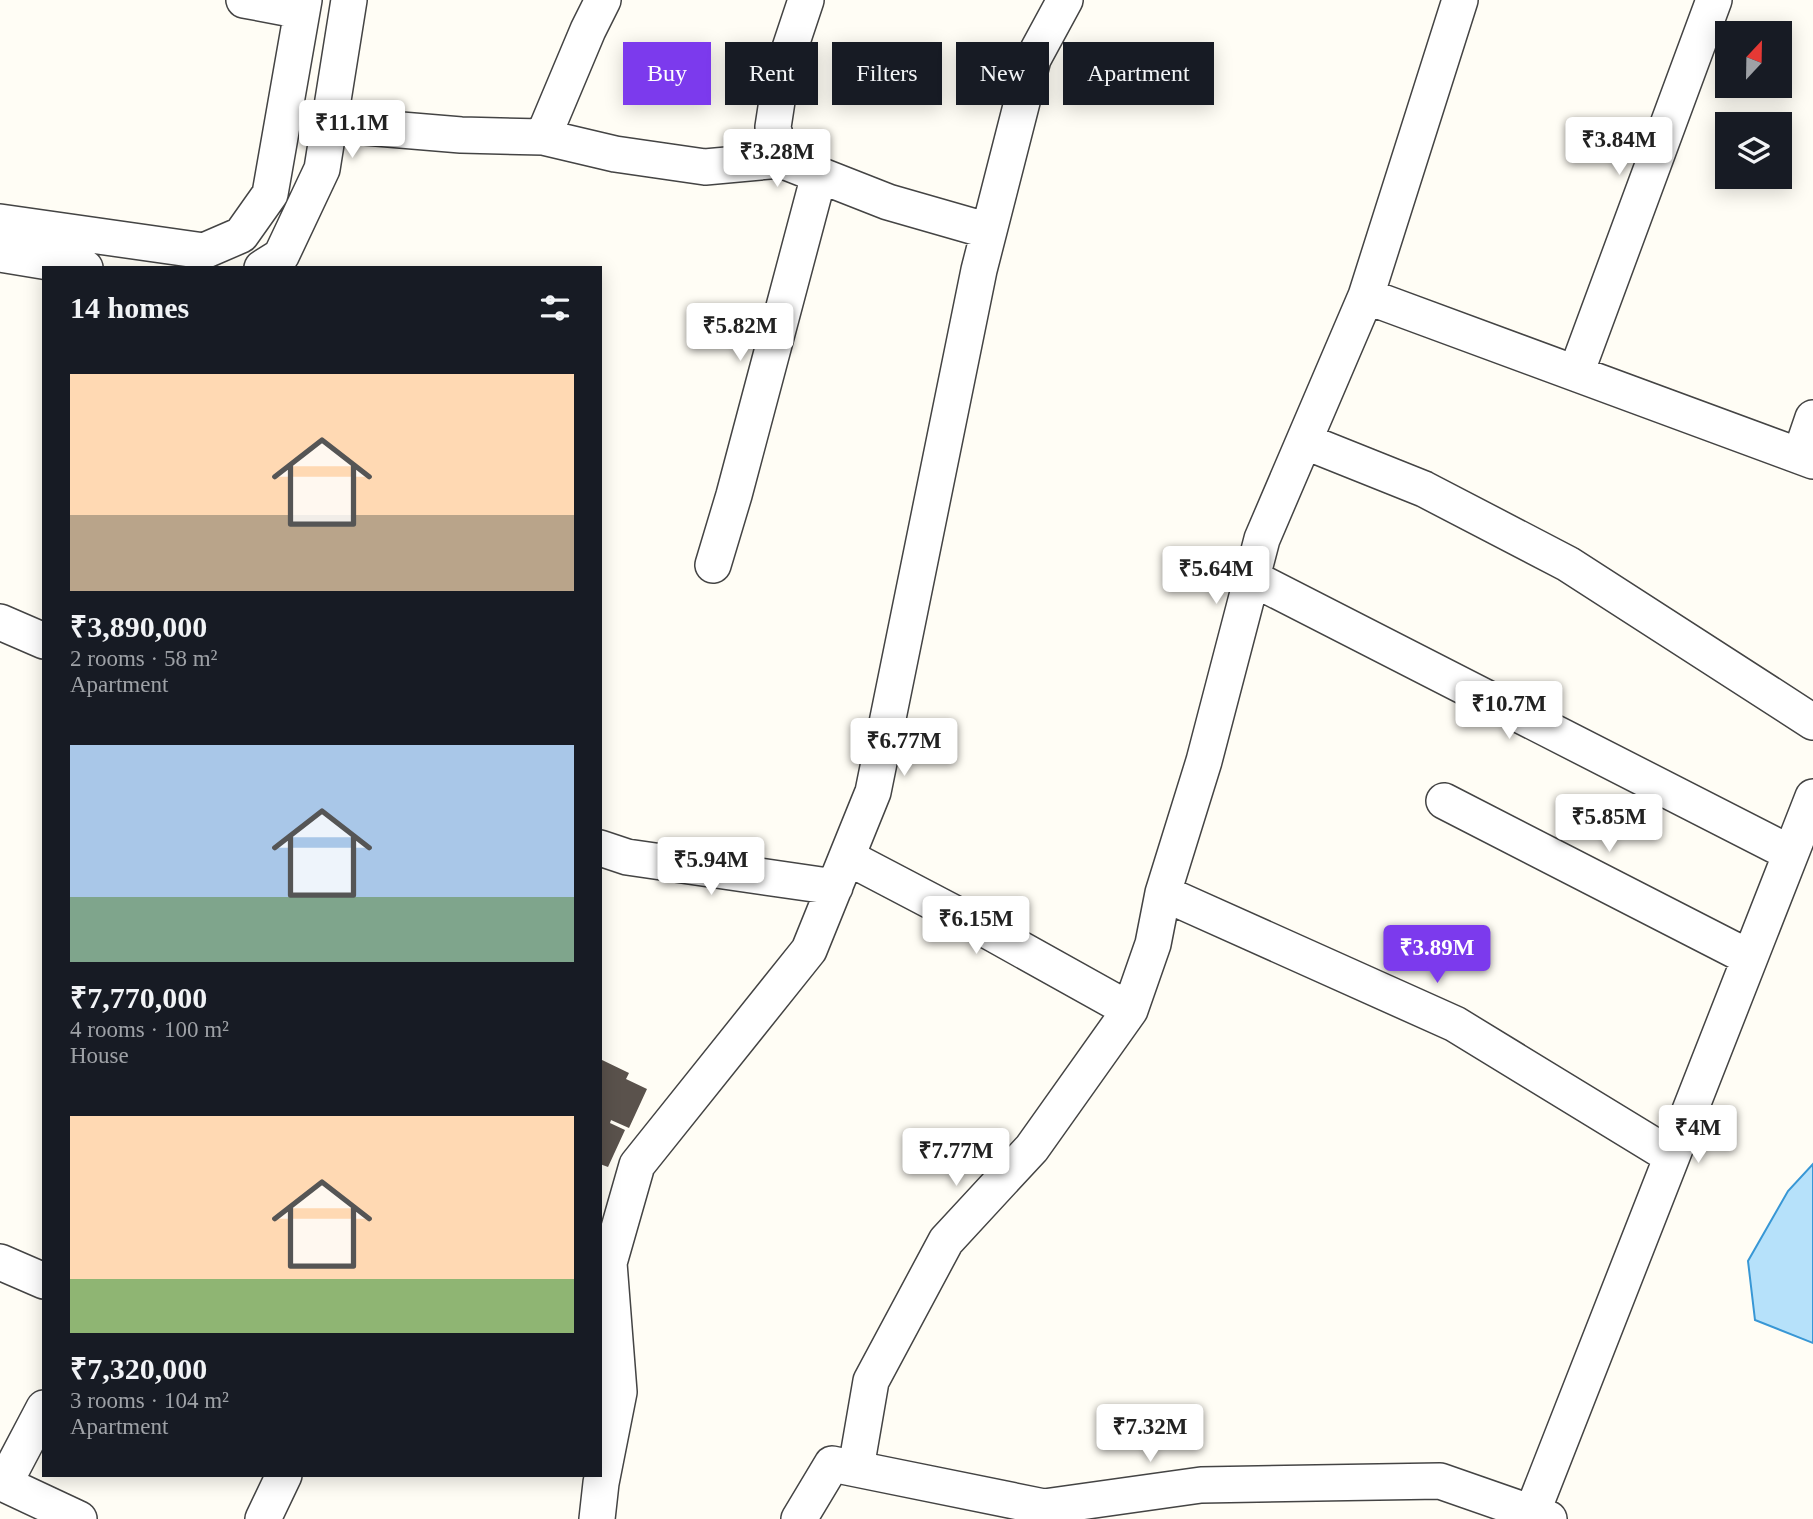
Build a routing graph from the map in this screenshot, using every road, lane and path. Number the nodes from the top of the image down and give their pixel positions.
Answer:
1 (244, 0) edge
2 (349, 0) edge
3 (603, 0) edge
4 (806, 0) edge
5 (1065, 0) edge
6 (1460, 0) edge
7 (1714, 0) edge
8 (303, 6) edge
9 (329, 124) junction
10 (543, 137) junction
11 (781, 160) junction
12 (819, 175) junction
13 (0, 222) edge
14 (989, 231) junction
15 (0, 254) edge
16 (73, 266) edge
17 (265, 266) edge
18 (1366, 296) junction
19 (1576, 373) junction
20 (1813, 418) edge
21 (1304, 441) junction
22 (1806, 458) edge
23 (713, 565) dead end
24 (1252, 578) junction
25 (0, 622) edge
26 (42, 640) edge
27 (1813, 722) edge
28 (1813, 797) edge
29 (1444, 801) dead end
30 (602, 849) edge
31 (1790, 853) junction
32 (841, 872) junction
33 (1163, 893) junction
34 (1748, 957) junction
35 (1130, 1010) junction
36 (1671, 1156) junction
37 (0, 1262) edge
38 (42, 1280) edge
39 (42, 1412) edge
40 (856, 1468) junction
41 (283, 1477) edge
42 (2, 1483) edge
43 (1045, 1513) edge
44 (1541, 1516) edge
45 (79, 1519) edge
46 (263, 1519) edge
47 (597, 1519) edge
48 (799, 1519) edge

1 - 8 street
2 - 9 street
3 - 10 street
4 - 11 street
5 - 14 street
6 - 18 street
7 - 19 street
8 - 13 street
9 - 10 street
9 - 17 street
10 - 11 street
11 - 12 street
12 - 14 street
12 - 23 street
14 - 32 street
15 - 16 street
18 - 19 street
18 - 21 street
19 - 22 street
20 - 22 street
21 - 24 street
21 - 27 street
24 - 31 street
24 - 33 street
25 - 26 street
28 - 31 street
29 - 34 street
30 - 32 street
31 - 34 street
32 - 35 street
32 - 47 street
33 - 35 street
33 - 36 street
34 - 36 street
35 - 40 street
36 - 44 street
37 - 38 street
39 - 42 street
40 - 43 street
40 - 48 street
41 - 46 street
42 - 45 street
43 - 44 street

